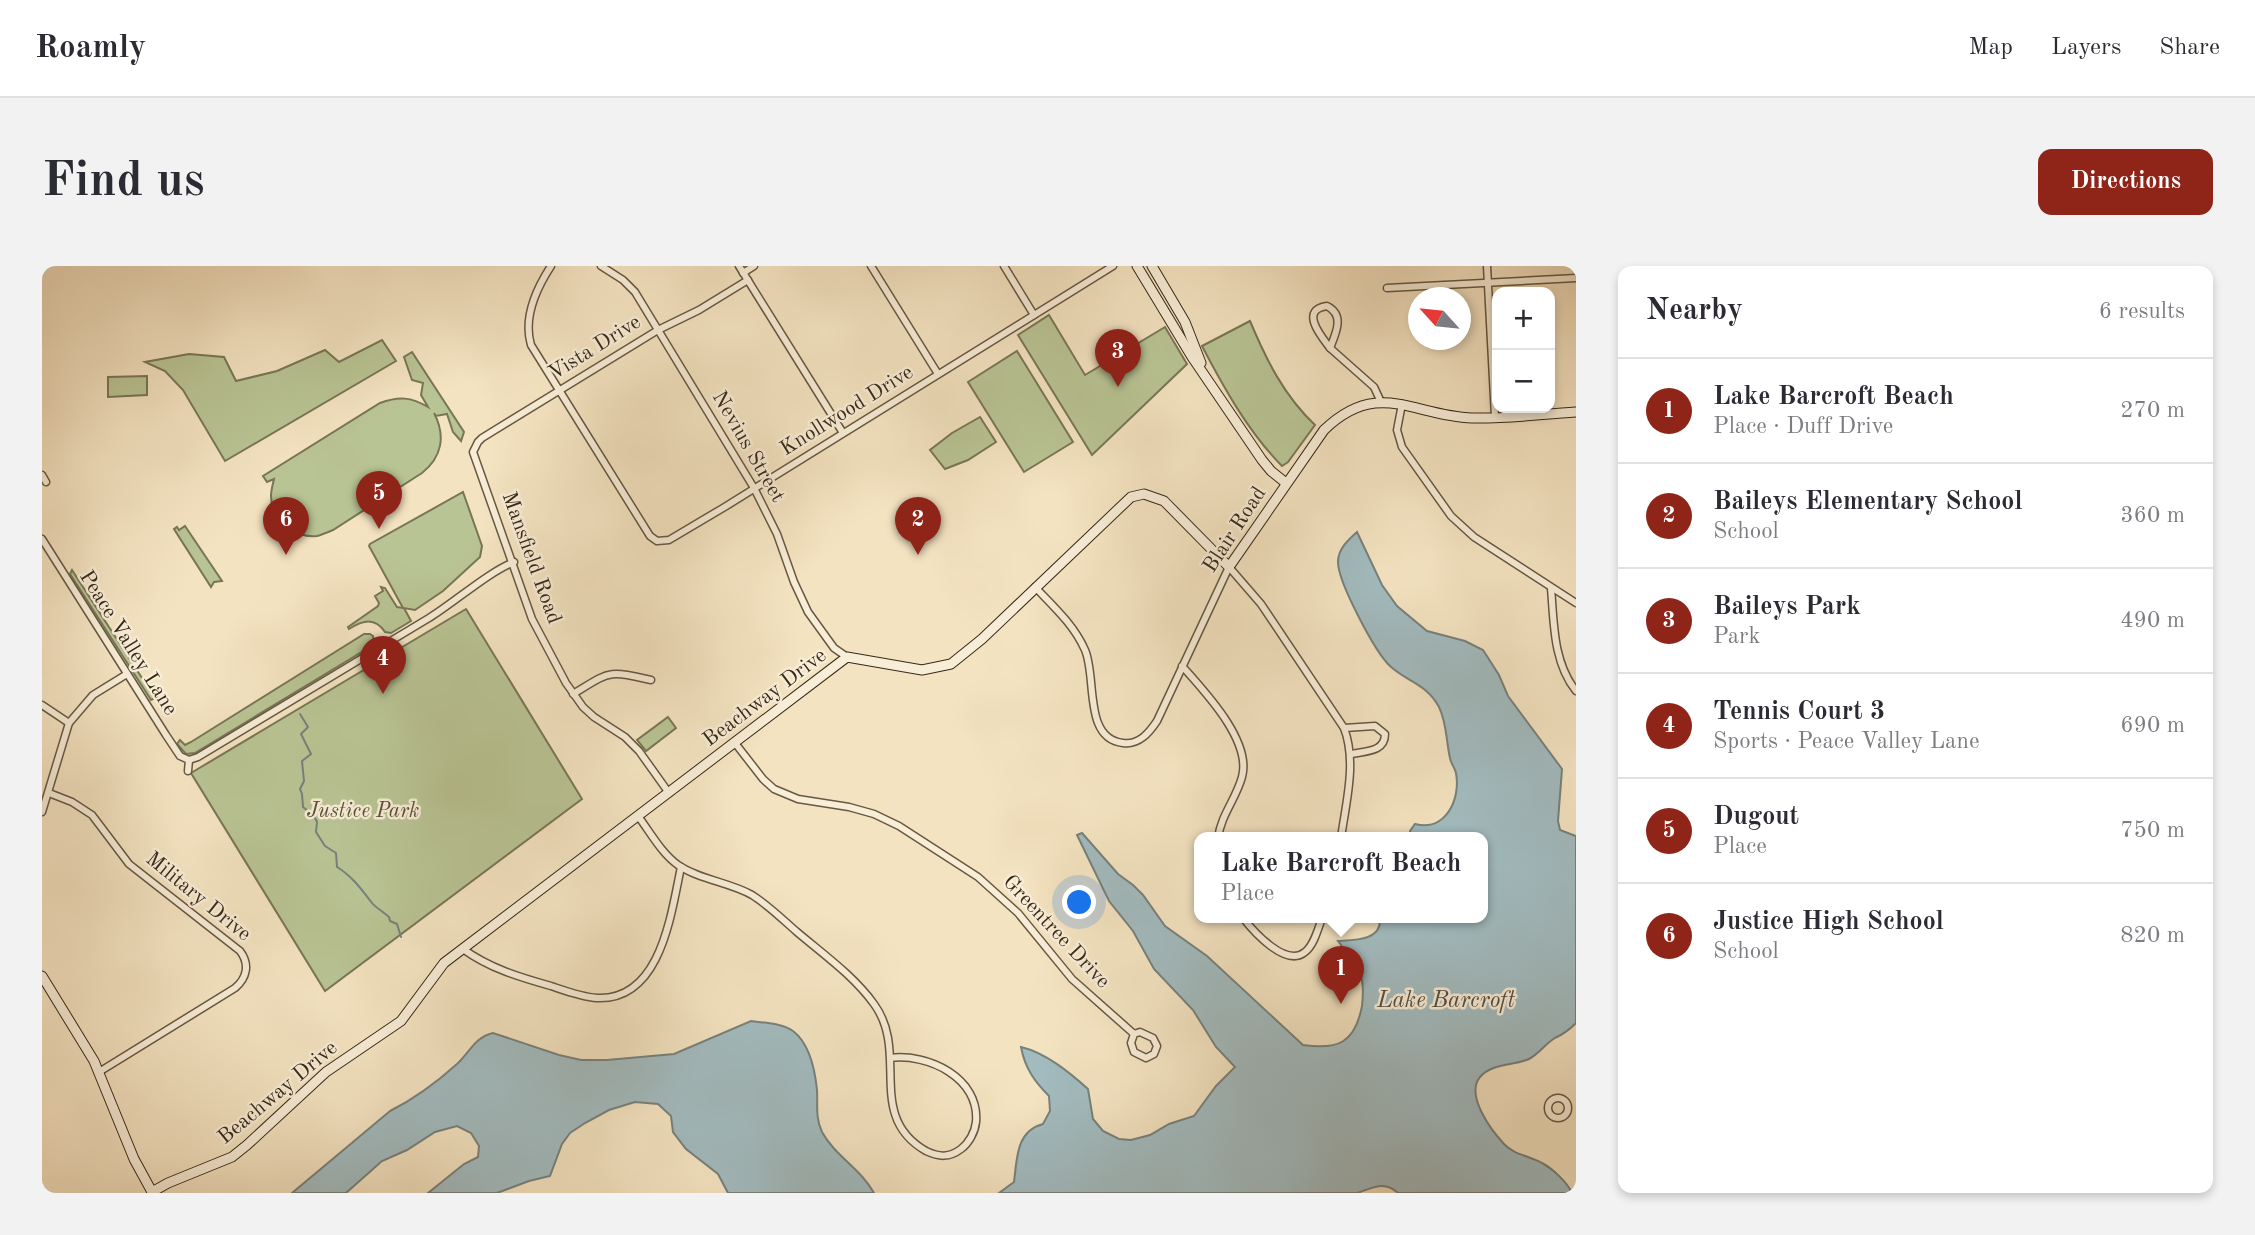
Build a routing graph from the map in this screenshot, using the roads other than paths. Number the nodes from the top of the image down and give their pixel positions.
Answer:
1 (551, 266) edge
2 (601, 266) edge
3 (754, 266) edge
4 (871, 266) edge
5 (1004, 266) edge
6 (1113, 266) edge
7 (1137, 266) edge
8 (1152, 266) edge
9 (1487, 266) edge
10 (741, 269) edge
11 (1576, 278) edge
12 (748, 280) junction
13 (1488, 283) junction
14 (1387, 288) dead end
15 (1034, 315) junction
16 (658, 330) junction
17 (1330, 348) junction
18 (938, 374) junction
19 (1205, 375) junction
20 (559, 391) junction
21 (1381, 402) junction
22 (1402, 404) junction
23 (1576, 412) edge
24 (1495, 417) junction
25 (843, 433) junction
26 (474, 457) joint
27 (42, 475) edge
28 (46, 482) dead end
29 (1286, 483) junction
30 (754, 488) junction
31 (42, 539) edge
32 (514, 562) junction
33 (1229, 567) junction
34 (1035, 587) junction
35 (1551, 588) junction
36 (1576, 603) edge
37 (848, 657) junction
38 (1182, 666) junction
39 (127, 674) junction
40 (651, 680) dead end
41 (1576, 691) edge
42 (573, 694) junction
43 (42, 705) edge
44 (69, 723) junction
45 (1344, 728) junction
46 (735, 743) junction
47 (1351, 754) junction
48 (189, 760) junction
49 (188, 771) dead end
50 (49, 793) junction
51 (669, 793) junction
52 (42, 811) edge
53 (638, 816) junction
54 (1219, 832) edge
55 (1342, 832) edge
56 (681, 867) junction
57 (1247, 923) edge
58 (1320, 923) edge
59 (463, 949) junction
60 (42, 976) edge
61 (1134, 1034) junction
62 (890, 1058) junction
63 (99, 1072) junction
64 (151, 1192) edge

1 - 20 street
2 - 16 street, Nevius Street
3 - 10 street
4 - 18 street
5 - 15 street
6 - 15 street, Knollwood Drive
7 - 19 street
8 - 19 street
9 - 13 street
10 - 12 street
11 - 13 street
12 - 16 street, Vista Drive
12 - 25 street
13 - 14 street
13 - 24 street
15 - 18 street, Knollwood Drive
16 - 20 street, Vista Drive
16 - 30 street, Nevius Street
17 - 17 street
17 - 21 street
18 - 25 street, Knollwood Drive
19 - 29 street
20 - 26 street, Vista Drive
20 - 30 street, Knollwood Drive
21 - 22 street, Blair Road
21 - 29 street, Blair Road
22 - 24 street, Blair Road
22 - 35 street
23 - 24 street, Blair Road
25 - 30 street, Knollwood Drive
26 - 32 street, Mansfield Road
27 - 28 street
29 - 33 street, Blair Road
30 - 37 street, Nevius Street
31 - 39 street, Peace Valley Lane
32 - 42 street, Mansfield Road
32 - 48 street
33 - 34 street, Beachway Drive
33 - 38 street, Blair Road
33 - 45 street, Beachway Drive
34 - 37 street, Beachway Drive
34 - 38 street, Blair Road
35 - 36 street
35 - 41 street
37 - 46 street, Beachway Drive
38 - 54 street
39 - 44 street
39 - 48 street, Peace Valley Lane
40 - 42 street
42 - 51 street, Mansfield Road
43 - 44 street
44 - 50 street
45 - 47 street, Beachway Drive
45 - 47 street
46 - 51 street, Beachway Drive
46 - 61 street, Greentree Drive
47 - 55 street, Beachway Drive
48 - 49 street
50 - 52 street
50 - 63 street, Military Drive
51 - 53 street, Beachway Drive
53 - 56 street
53 - 59 street, Beachway Drive
56 - 59 street
56 - 62 street
57 - 58 street
59 - 64 street, Beachway Drive
60 - 63 street
61 - 61 street, Greentree Drive
62 - 62 street
63 - 64 street

